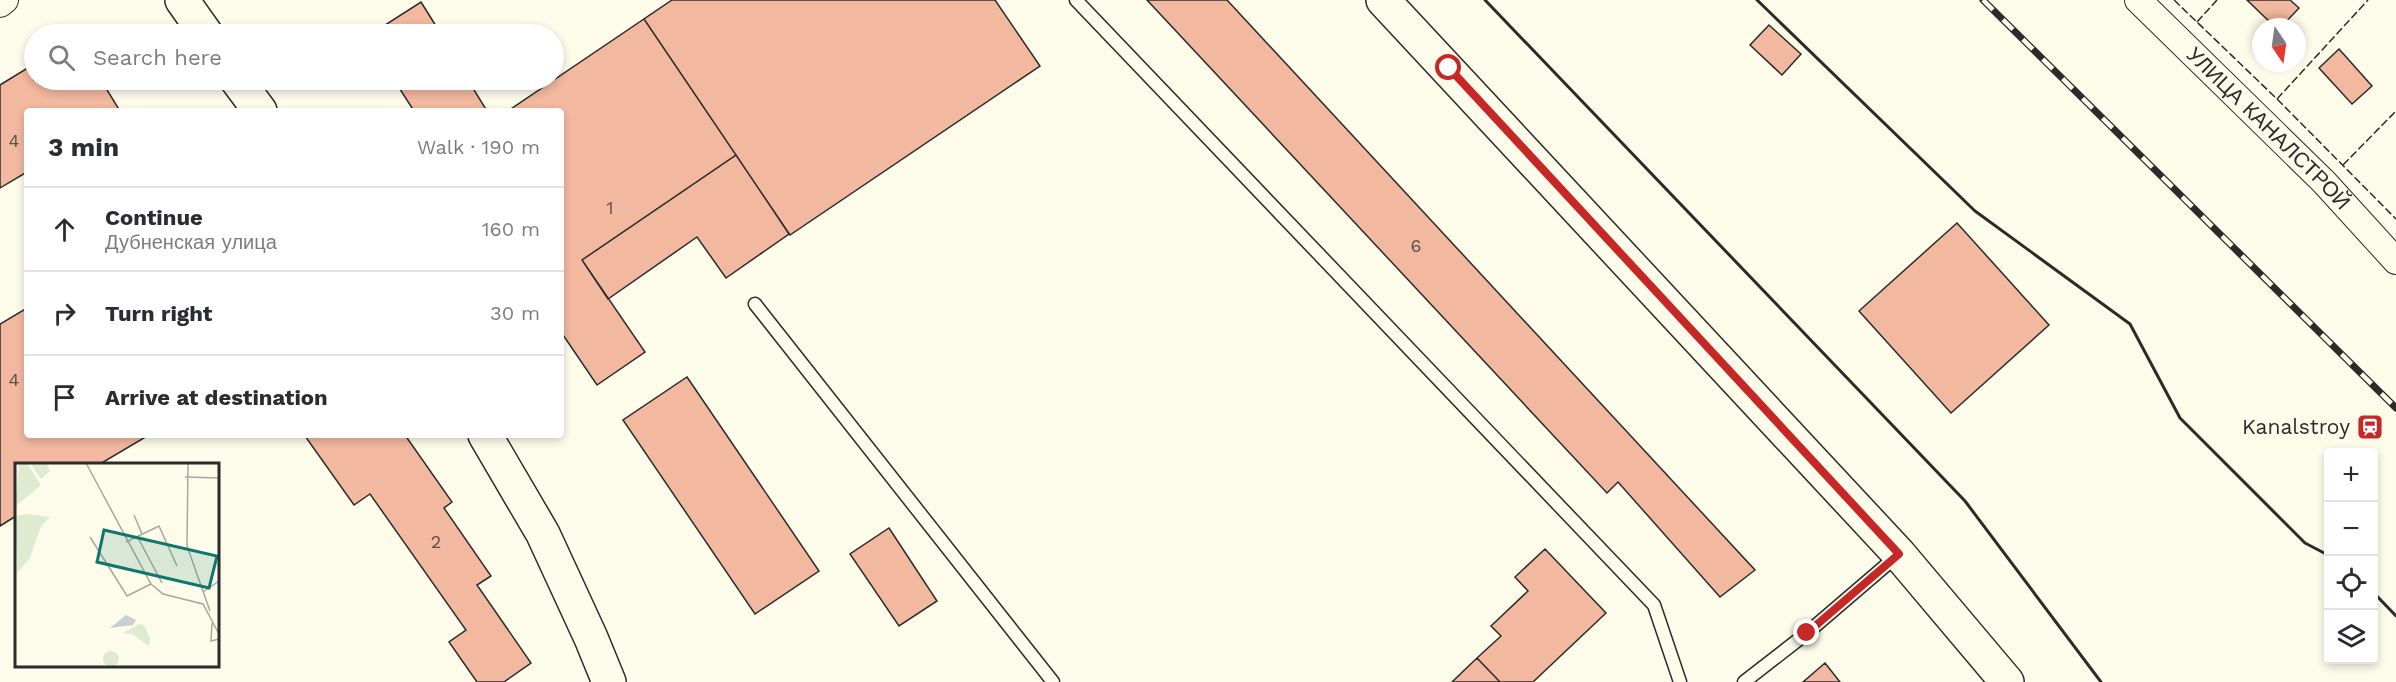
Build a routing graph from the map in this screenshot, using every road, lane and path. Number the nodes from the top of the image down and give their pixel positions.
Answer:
1 (4, 0) edge
2 (182, 0) edge
3 (1076, 0) edge
4 (1383, 0) edge
5 (2138, 0) edge
6 (0, 4) edge
7 (199, 24) edge
8 (244, 90) edge
9 (258, 108) edge
10 (2396, 261) edge
11 (755, 304) dead end
12 (487, 438) edge
13 (1899, 554) junction
14 (609, 682) edge
15 (1053, 682) edge
16 (1680, 682) edge
17 (1744, 682) edge
18 (2007, 682) edge

1 - 6 street
2 - 7 main road
3 - 16 lane
4 - 13 main road
5 - 10 street, УЛИЦА КАНАЛСТРОЙ
8 - 9 main road
11 - 15 lane
12 - 14 main road
13 - 17 lane
13 - 18 main road

